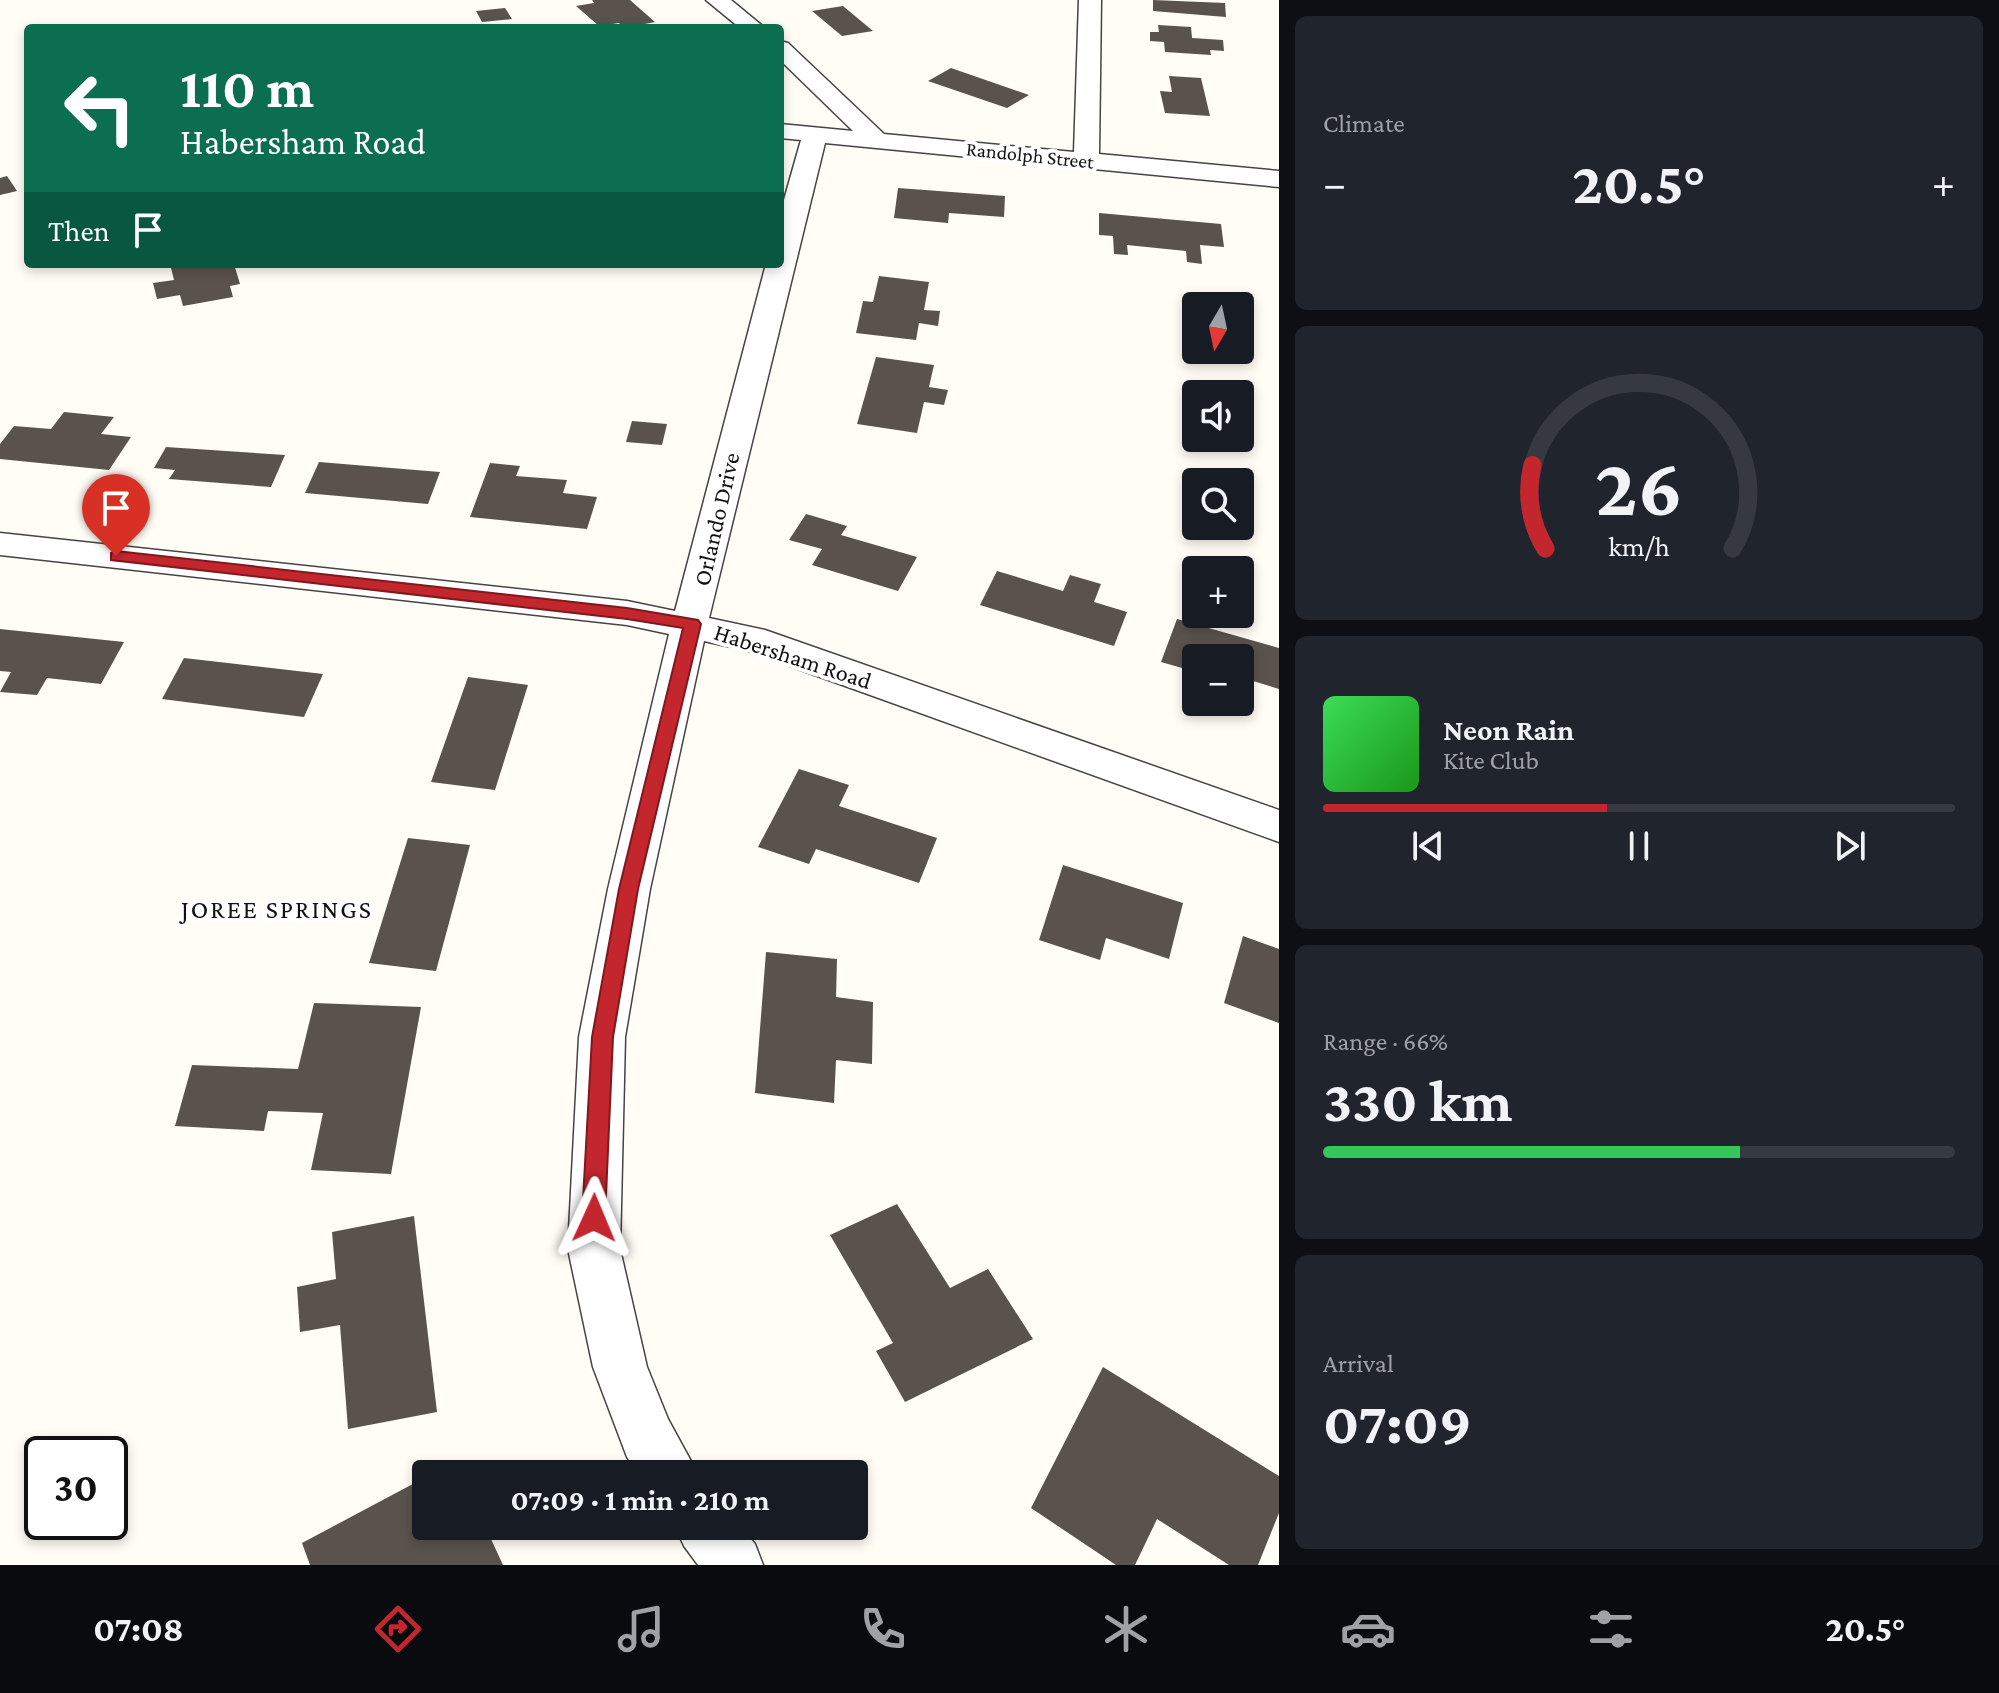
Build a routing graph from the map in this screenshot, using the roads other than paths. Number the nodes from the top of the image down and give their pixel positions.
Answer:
1 (717, 0) edge
2 (1090, 0) edge
3 (749, 24) edge
4 (784, 52) edge
5 (784, 131) edge
6 (815, 134) junction
7 (875, 138) junction
8 (1086, 160) junction
9 (1279, 179) edge
10 (784, 243) edge
11 (779, 268) edge
12 (0, 544) edge
13 (692, 624) junction
14 (1279, 826) edge
15 (661, 1460) edge
16 (715, 1540) edge
17 (734, 1565) edge

1 - 3 street
2 - 8 street
4 - 7 street
5 - 6 street, Randolph Street
6 - 7 street, Randolph Street
6 - 10 street, Orlando Drive
7 - 8 street, Randolph Street
8 - 9 street, Randolph Street
11 - 13 street, Orlando Drive
12 - 13 street, Habersham Road
13 - 14 street, Habersham Road
13 - 15 street, Orlando Drive
16 - 17 street

